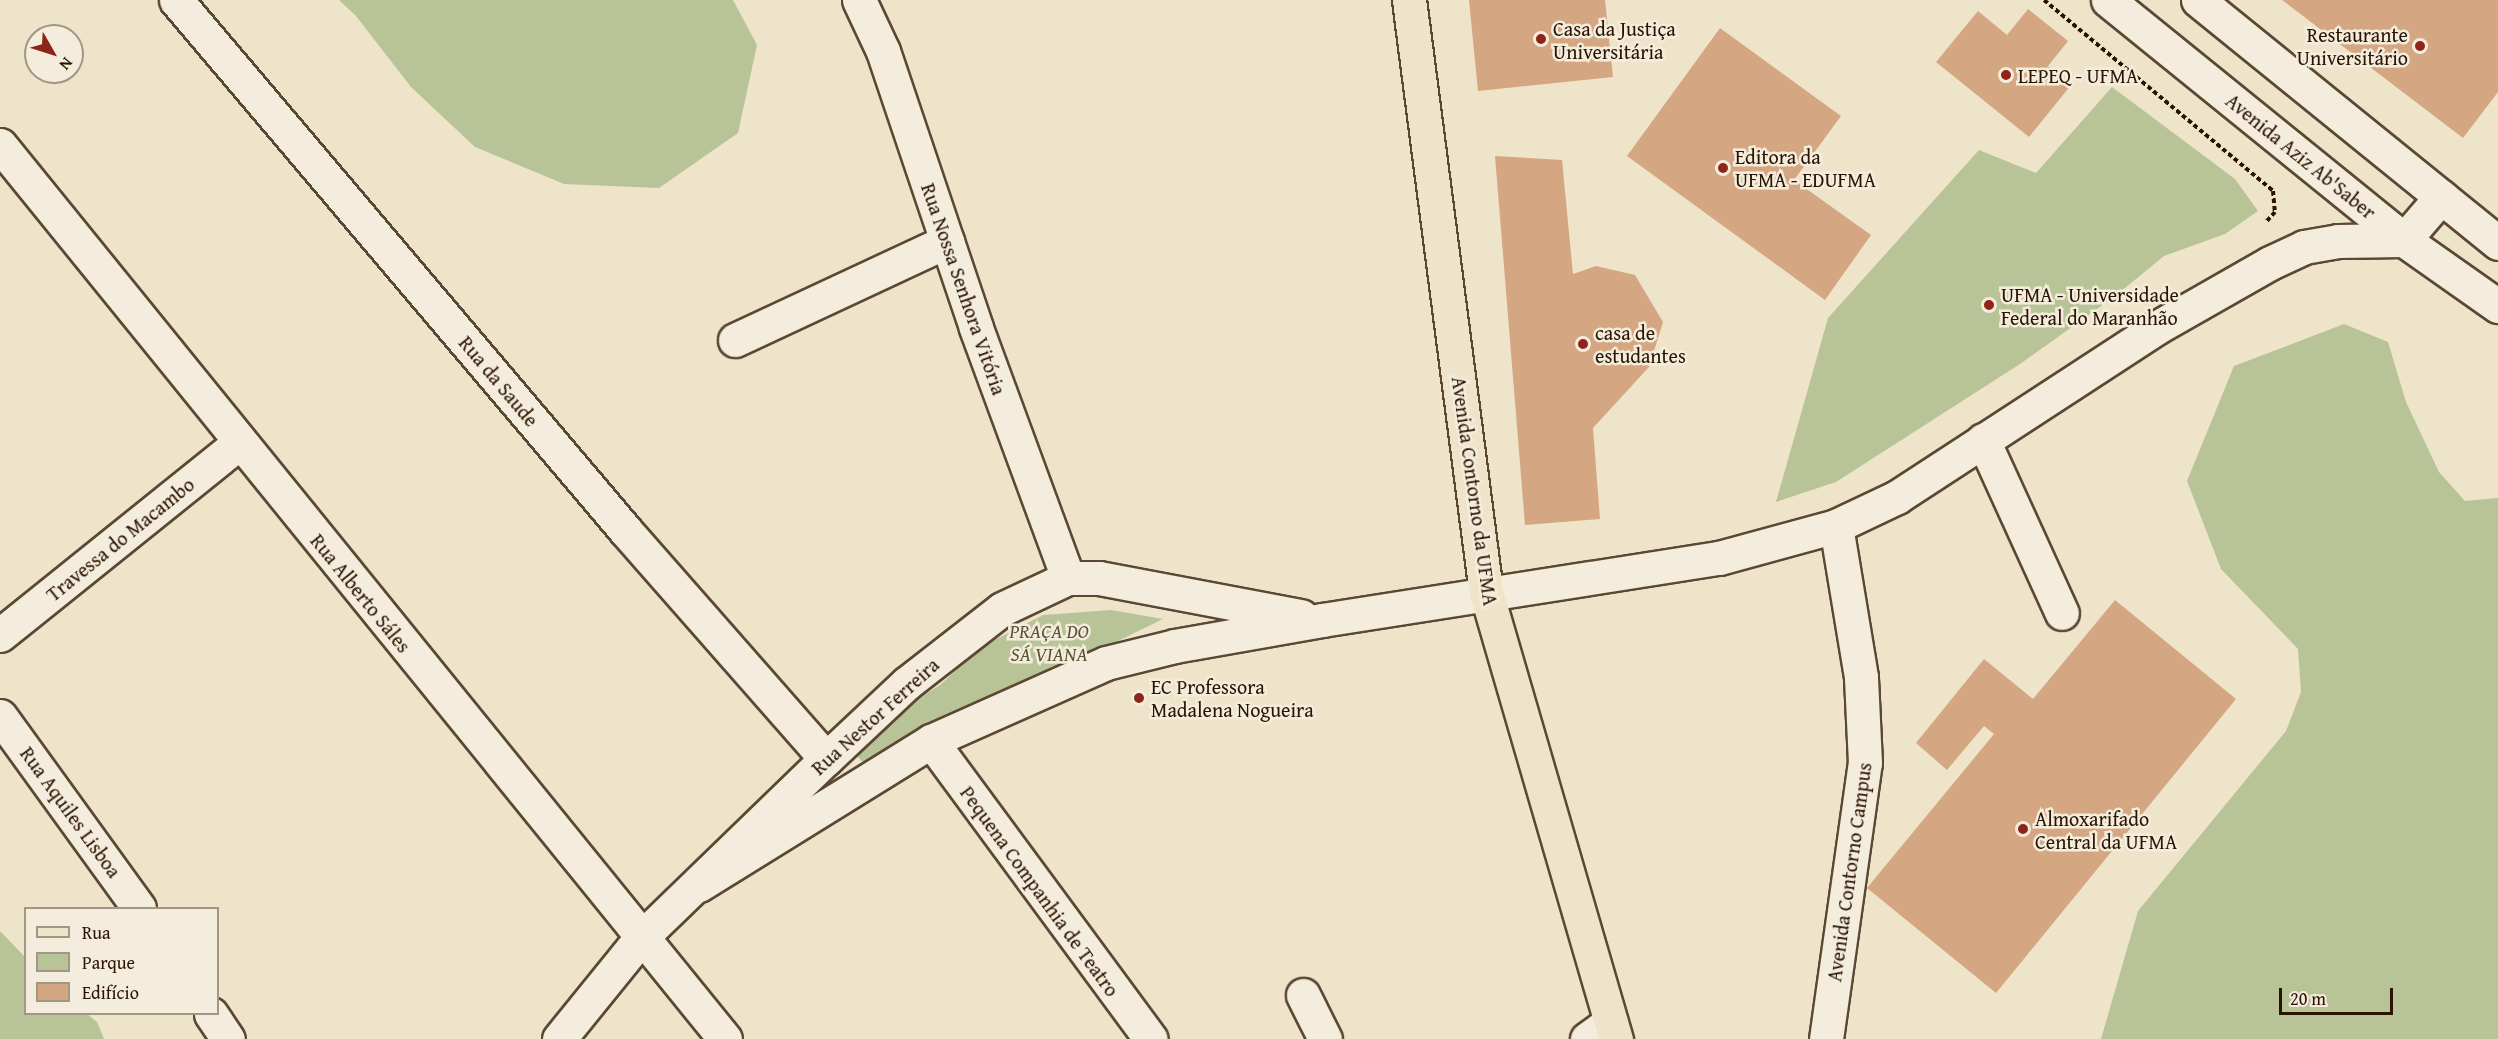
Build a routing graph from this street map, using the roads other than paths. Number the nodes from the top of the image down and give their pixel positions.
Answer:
1 (176, 0) edge
2 (859, 0) edge
3 (1409, 0) edge
4 (2108, 0) edge
5 (2198, 0) edge
6 (0, 145) edge
7 (2441, 197) junction
8 (2404, 240) junction
9 (947, 241) junction
10 (2498, 243) edge
11 (2498, 306) edge
12 (735, 340) dead end
13 (1983, 440) junction
14 (240, 442) junction
15 (1836, 526) junction
16 (1068, 578) junction
17 (1486, 592) junction
18 (2062, 613) dead end
19 (1322, 620) junction
20 (0, 635) edge
21 (0, 717) edge
22 (931, 741) junction
23 (826, 759) junction
24 (699, 885) junction
25 (138, 907) edge
26 (640, 939) junction
27 (1303, 995) dead end
28 (212, 1015) edge
29 (1604, 1033) edge
30 (228, 1039) edge
31 (559, 1039) edge
32 (725, 1039) edge
33 (1151, 1039) edge
34 (1325, 1039) edge
35 (1826, 1039) edge

1 - 23 street, Rua da Saude
2 - 9 street, Rua Nossa Senhora Vitória
3 - 17 main road, Avenida Contorno da UFMA
4 - 8 street, Avenida Aziz Ab'Saber
5 - 7 street
6 - 14 street, Rua Alberto Sáles
7 - 8 street
7 - 10 street
8 - 11 street, Avenida Aziz Ab'Saber
8 - 13 street, Rua Nestor Ferreira
9 - 12 street
9 - 16 street, Rua Nossa Senhora Vitória
13 - 15 street, Rua Nestor Ferreira
13 - 18 street
14 - 20 street, Travessa do Macambo
14 - 26 street, Rua Alberto Sáles
15 - 17 street, Rua Nestor Ferreira
15 - 35 street, Avenida Contorno Campus
16 - 19 street, Rua Nestor Ferreira
16 - 23 street, Rua Nestor Ferreira
17 - 19 street, Rua Nestor Ferreira
17 - 29 main road, Avenida Contorno da UFMA
19 - 22 street, Rua Nestor Ferreira
21 - 25 street, Rua Aquiles Lisboa
22 - 24 street, Rua Nestor Ferreira
22 - 33 street, Pequena Companhia de Teatro
23 - 24 street, Rua Nestor Ferreira
24 - 26 street, Rua Nestor Ferreira
26 - 31 street, Rua Nestor Ferreira
26 - 32 street, Rua Alberto Sáles
27 - 34 street
28 - 30 street

